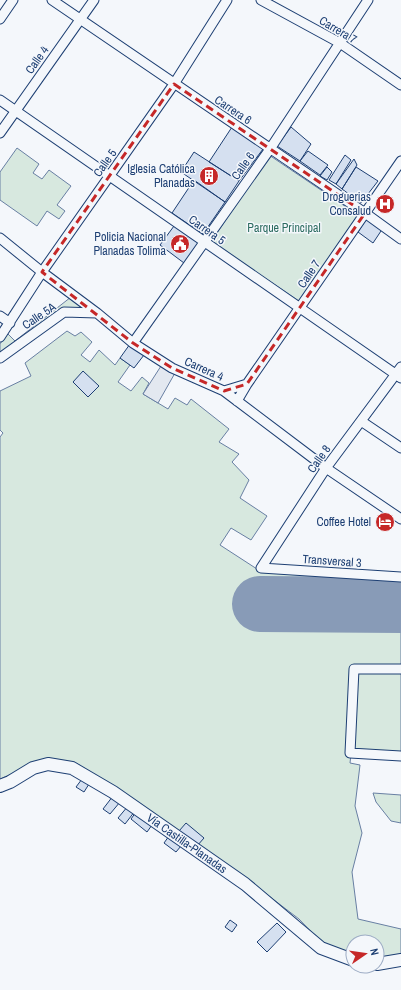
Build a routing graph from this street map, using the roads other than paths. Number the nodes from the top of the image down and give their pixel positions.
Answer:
1 (13, 0) edge
2 (52, 0) edge
3 (94, 0) edge
4 (227, 0) edge
5 (261, 0) edge
6 (368, 0) edge
7 (0, 19) edge
8 (80, 20) junction
9 (340, 43) junction
10 (174, 84) junction
11 (401, 85) edge
12 (0, 100) edge
13 (16, 111) junction
14 (0, 133) edge
15 (270, 149) junction
16 (401, 160) edge
17 (109, 177) junction
18 (365, 213) junction
19 (0, 238) edge
20 (401, 239) edge
21 (204, 242) junction
22 (42, 272) junction
23 (299, 309) junction
24 (97, 313) junction
25 (0, 316) edge
26 (10, 322) junction
27 (0, 338) edge
28 (133, 343) junction
29 (0, 358) edge
30 (399, 373) edge
31 (247, 384) junction
32 (224, 391) junction
33 (237, 401) junction
34 (361, 421) junction
35 (401, 448) edge
36 (326, 468) junction
37 (401, 520) edge
38 (261, 568) joint
39 (401, 568) edge
40 (398, 577) edge
41 (401, 670) edge
42 (401, 756) edge
43 (5, 784) edge
44 (345, 957) edge
45 (401, 960) edge
46 (385, 963) edge

1 - 7 street
2 - 8 street, Carrera 6
3 - 8 street, Calle 4
4 - 10 street, Calle 5
5 - 9 street, Carrera 7
6 - 9 street, Calle 6
8 - 10 street, Carrera 6
8 - 13 street, Calle 4
9 - 11 street, Carrera 7
9 - 15 street, Calle 6
10 - 15 street, Carrera 6
10 - 17 street, Calle 5
12 - 13 street, Carrera 5
13 - 14 street, Calle 4
13 - 17 street, Carrera 5
15 - 18 street, Carrera 6
15 - 21 street, Calle 6
16 - 18 street, Calle 7
17 - 21 street, Carrera 5
17 - 22 street, Calle 5
18 - 20 street, Carrera 6
18 - 23 street, Calle 7
19 - 22 street, Carrera 4
21 - 23 street, Carrera 5
21 - 28 street, Calle 6
22 - 24 street, Carrera 4
22 - 26 street, Calle 5
23 - 30 street, Carrera 5
23 - 31 street, Calle 7
24 - 28 street, Carrera 4
24 - 29 street, Calle 5A
25 - 26 street
26 - 27 street, Calle 5
28 - 32 street, Carrera 4
30 - 34 street, Calle 8
31 - 32 street
31 - 33 street, Calle 7
32 - 33 street, Carrera 4
33 - 36 street, Carrera 4
34 - 35 street
34 - 36 street, Calle 8
36 - 37 street, Carrera 4
36 - 38 street, Calle 8
38 - 40 street, Transversal 3
39 - 40 street
41 - 42 street
43 - 44 main road, Vía Castilla-Planadas
45 - 46 main road

